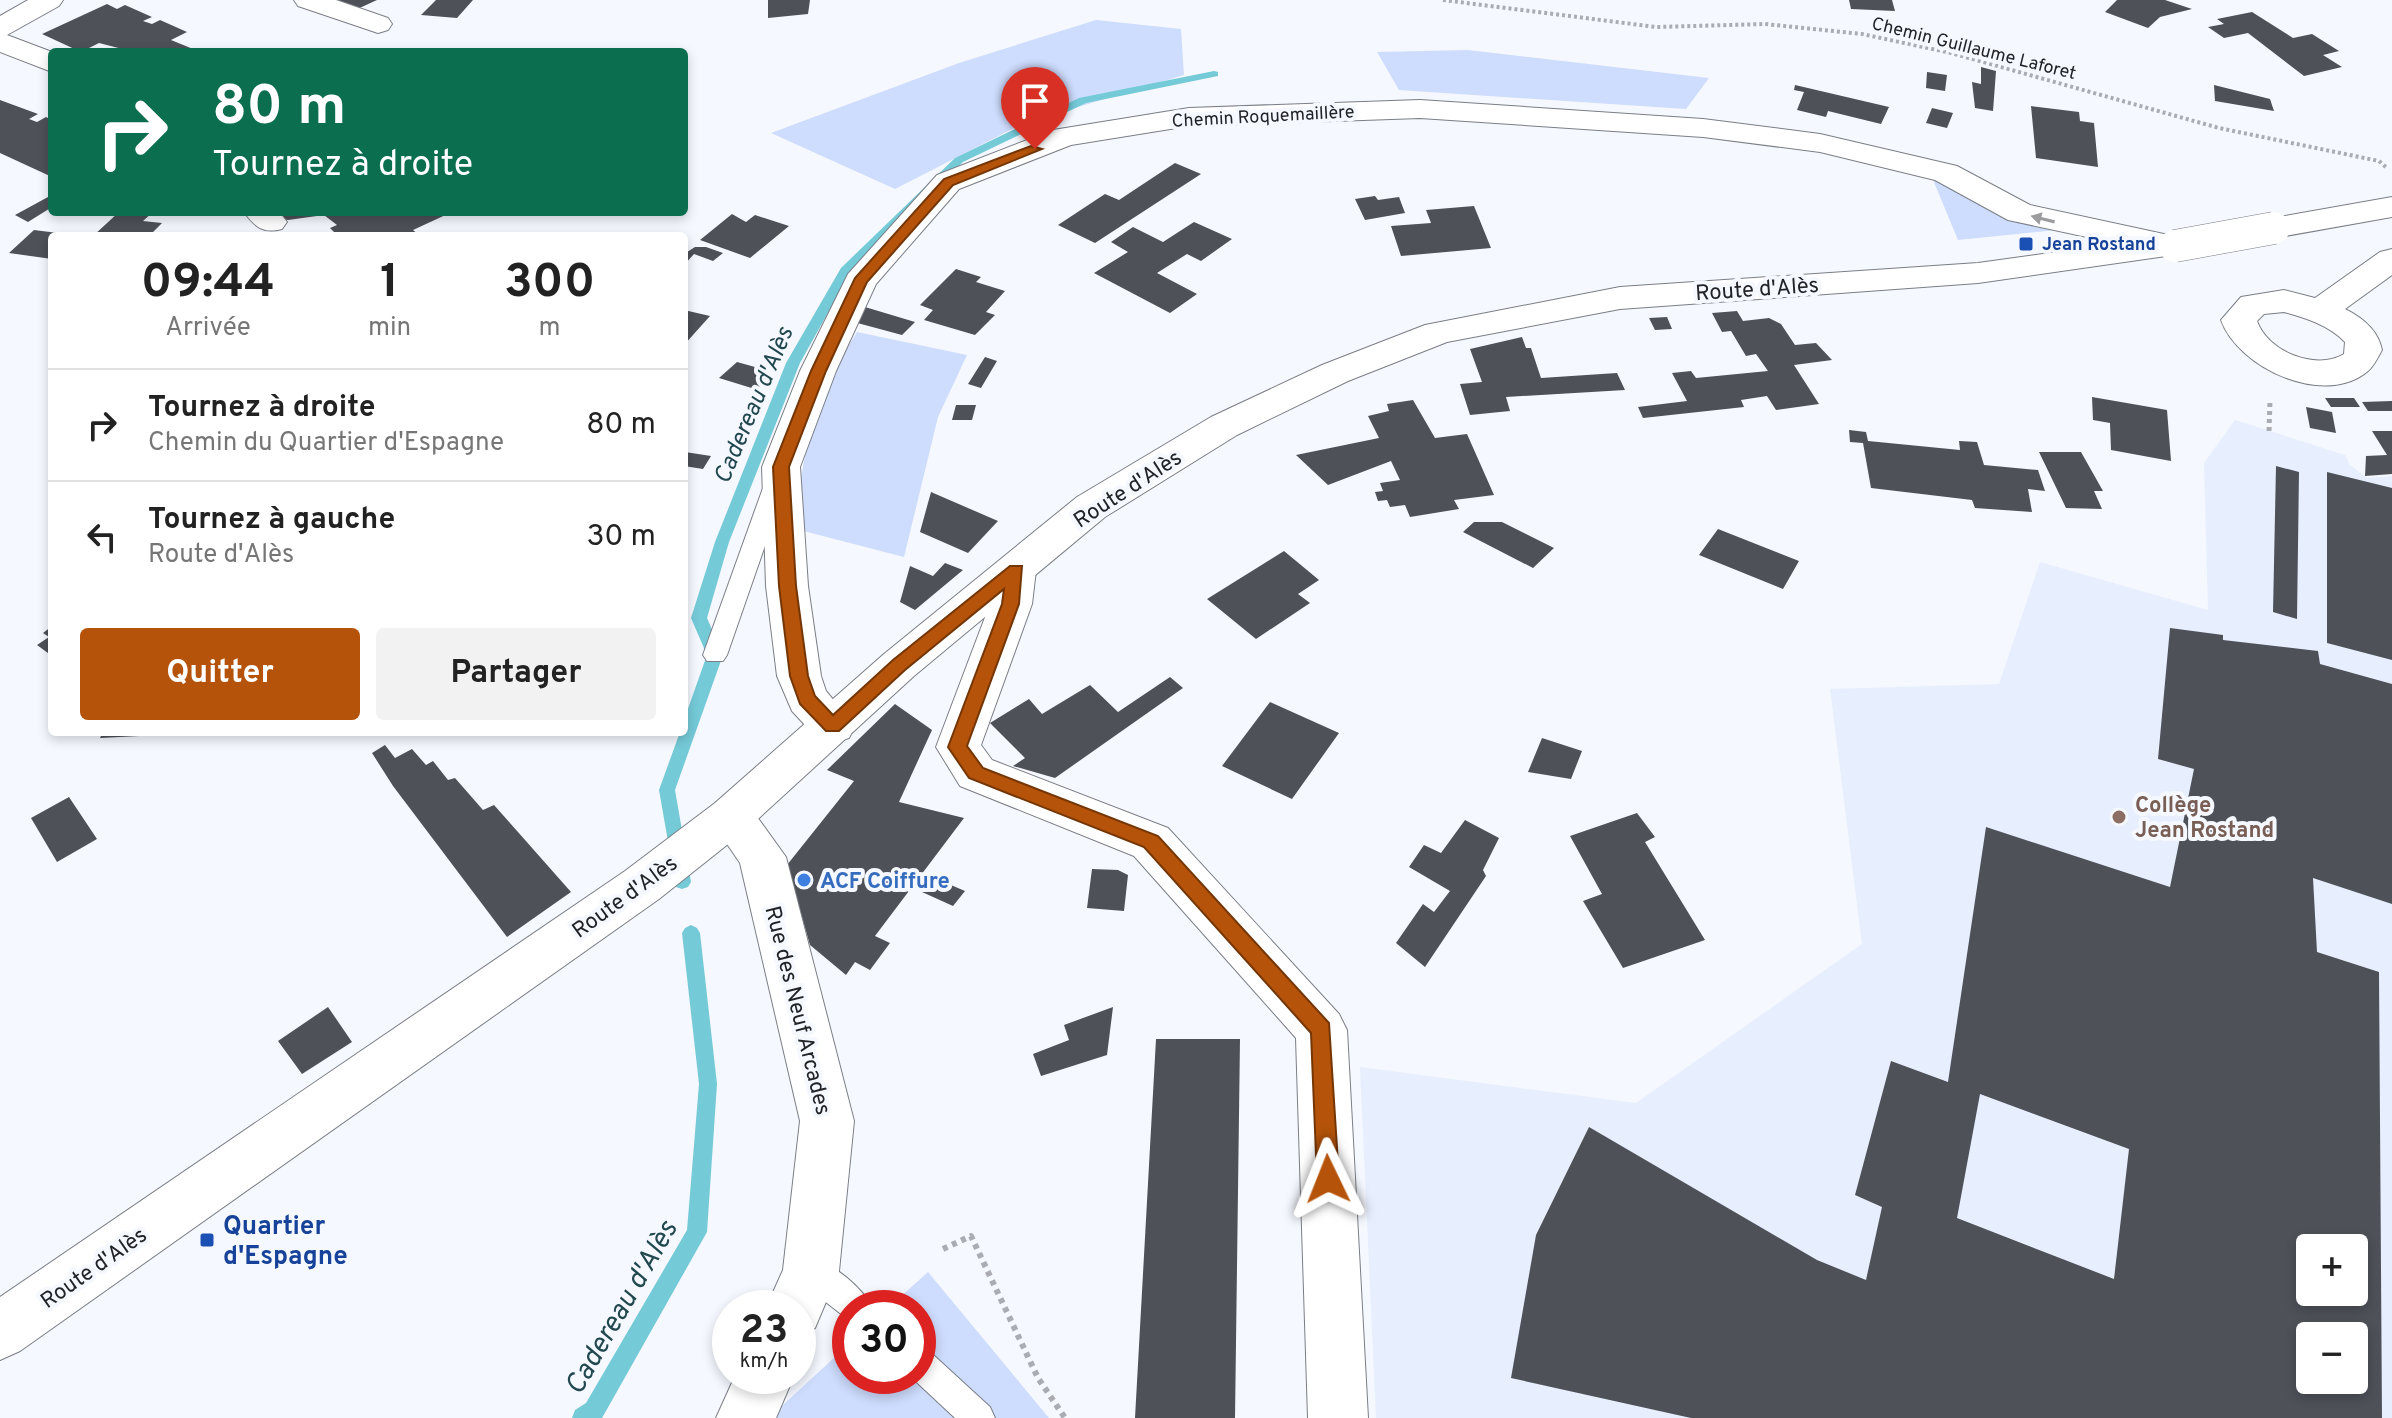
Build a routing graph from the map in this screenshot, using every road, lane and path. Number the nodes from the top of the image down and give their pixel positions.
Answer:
1 (49, 0) edge
2 (308, 0) edge
3 (1443, 0) edge
4 (378, 24) dead end
5 (0, 28) edge
6 (0, 42) edge
7 (48, 61) edge
8 (2392, 173) edge
9 (2392, 207) edge
10 (2175, 246) junction
11 (2392, 259) edge
12 (2321, 310) junction
13 (2357, 334) junction
14 (2392, 343) edge
15 (781, 467) junction
16 (1016, 570) junction
17 (715, 655) dead end
18 (833, 726) junction
19 (731, 816) junction
20 (943, 1249) dead end
21 (803, 1290) edge
22 (0, 1331) edge
23 (936, 1379) edge
24 (757, 1394) edge
25 (746, 1418) edge
26 (979, 1418) edge
27 (1065, 1418) edge
28 (1338, 1418) edge

1 - 5 street
2 - 4 street
3 - 8 path, Chemin Guillaume Laforet
6 - 7 street
9 - 10 street, Route d'Alès, bridge
10 -> 15 street, Chemin Roquemaillère
10 - 16 street, Route d'Alès
11 - 12 street
12 - 13 street
12 - 13 street
13 - 14 street
15 - 17 lane
15 - 18 street, Chemin Roquemaillère
16 - 18 street, Route d'Alès
16 - 28 street
18 - 19 street, Route d'Alès
19 - 21 street, Rue des Neuf Arcades
19 - 22 street, Route d'Alès
20 - 27 path
23 - 26 lane
24 - 25 street

